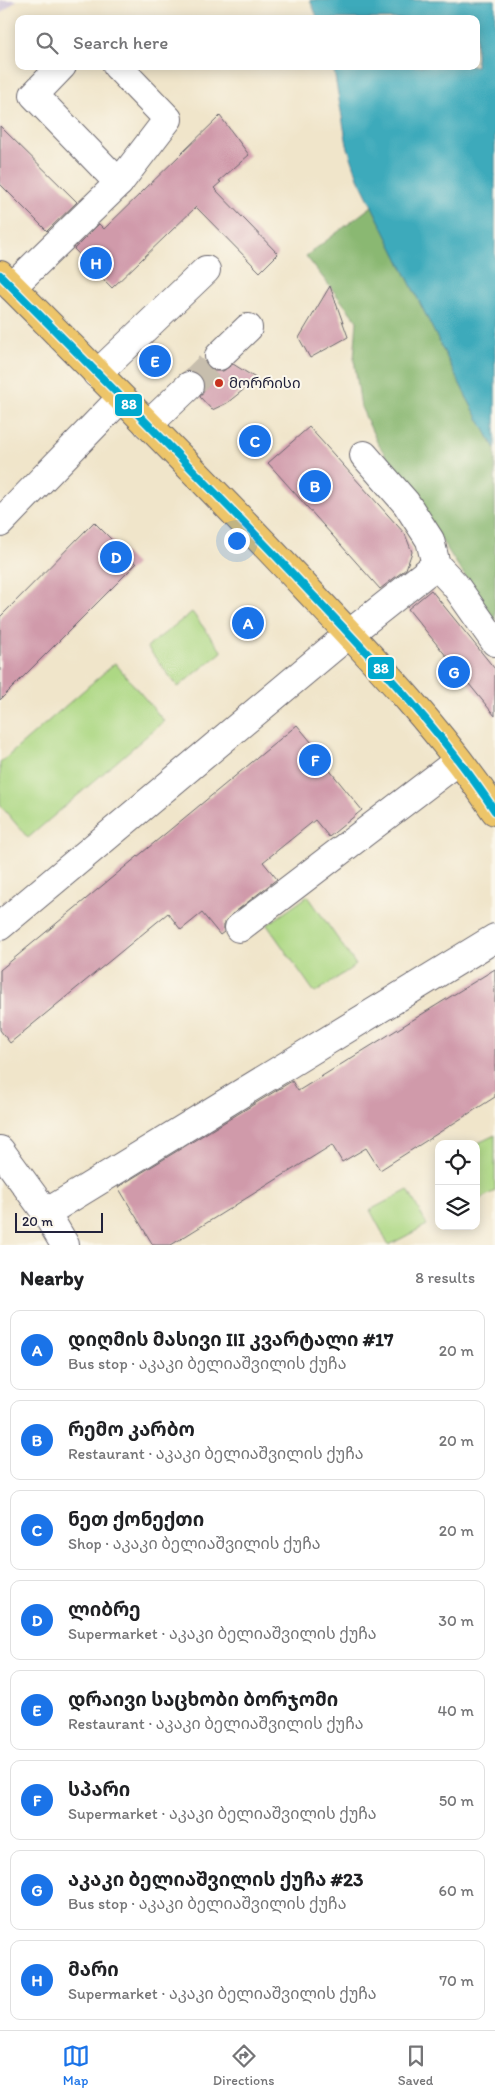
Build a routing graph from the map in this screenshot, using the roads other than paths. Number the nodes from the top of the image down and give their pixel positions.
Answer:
1 (58, 70) edge
2 (120, 70) edge
3 (119, 183) junction
4 (206, 270) dead end
5 (6, 281) edge
6 (248, 328) dead end
7 (220, 356) tunnel mouth
8 (98, 374) junction
9 (189, 386) tunnel mouth
10 (121, 398) junction
11 (148, 425) junction
12 (364, 455) dead end
13 (0, 523) edge
14 (436, 565) junction
15 (349, 634) junction
16 (495, 642) edge
17 (458, 761) junction
18 (495, 811) edge
19 (0, 926) edge
20 (239, 928) dead end
21 (495, 938) edge
22 (0, 1150) edge
23 (46, 1213) junction
24 (65, 1245) edge

1 - 3 lane
2 - 3 lane
3 - 5 lane
4 - 8 lane
5 - 8 main road
6 - 7 lane
8 - 10 main road
9 - 11 lane
10 - 11 main road
10 - 13 lane
11 - 15 main road
12 - 14 lane
14 - 15 lane
14 - 16 lane
15 - 17 main road
15 - 19 lane
17 - 18 main road
17 - 20 lane
21 - 23 lane
22 - 23 lane
23 - 24 lane

